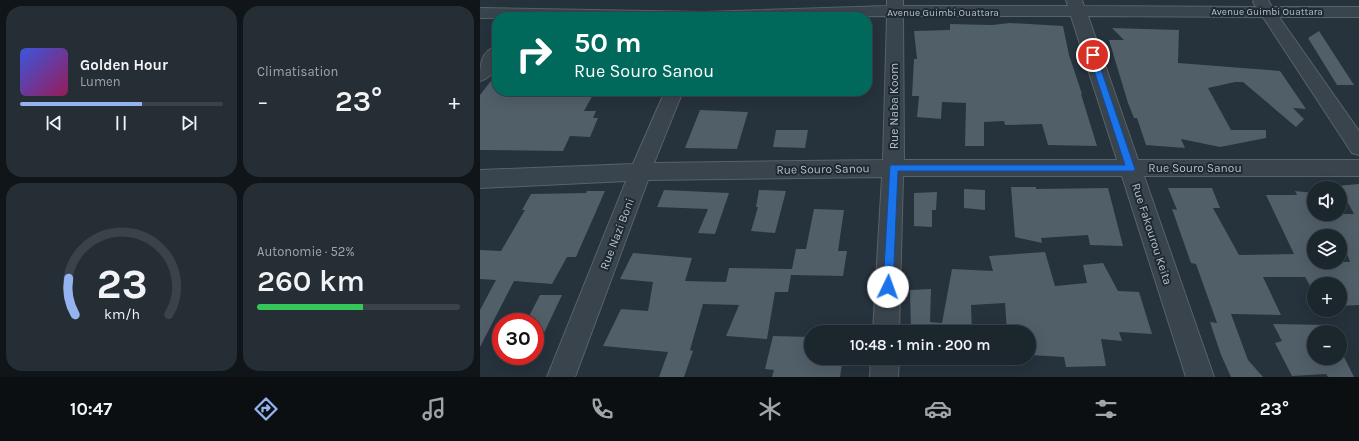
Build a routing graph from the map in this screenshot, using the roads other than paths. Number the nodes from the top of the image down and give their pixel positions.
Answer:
1 (711, 0) edge
2 (895, 6) edge
3 (1076, 6) edge
4 (1263, 6) edge
5 (707, 12) edge
6 (791, 12) edge
7 (1359, 12) edge
8 (480, 13) edge
9 (492, 14) edge
10 (492, 59) edge
11 (480, 75) edge
12 (672, 96) edge
13 (1359, 147) edge
14 (894, 168) junction
15 (1359, 168) edge
16 (1131, 169) junction
17 (640, 172) junction
18 (480, 179) edge
19 (886, 325) edge
20 (885, 365) edge
21 (561, 377) edge
22 (884, 377) edge
23 (1200, 377) edge

1 - 5 street
2 - 3 street, Avenue Guimbi Ouattara
2 - 6 street, Avenue Guimbi Ouattara
2 - 14 street, Rue Naba Koom
3 - 4 street, Avenue Guimbi Ouattara
3 - 16 street, Rue Fakourou Keita
4 - 7 street, Avenue Guimbi Ouattara
4 - 13 street
8 - 9 street, Avenue Guimbi Ouattara
10 - 11 street
12 - 17 street, Rue Nazi Boni
14 - 16 street, Rue Souro Sanou
14 - 17 street, Rue Souro Sanou
14 - 19 street, Rue Naba Koom
15 - 16 street, Rue Souro Sanou
16 - 23 street, Rue Fakourou Keita
17 - 18 street, Rue Souro Sanou
17 - 21 street, Rue Nazi Boni
20 - 22 street

